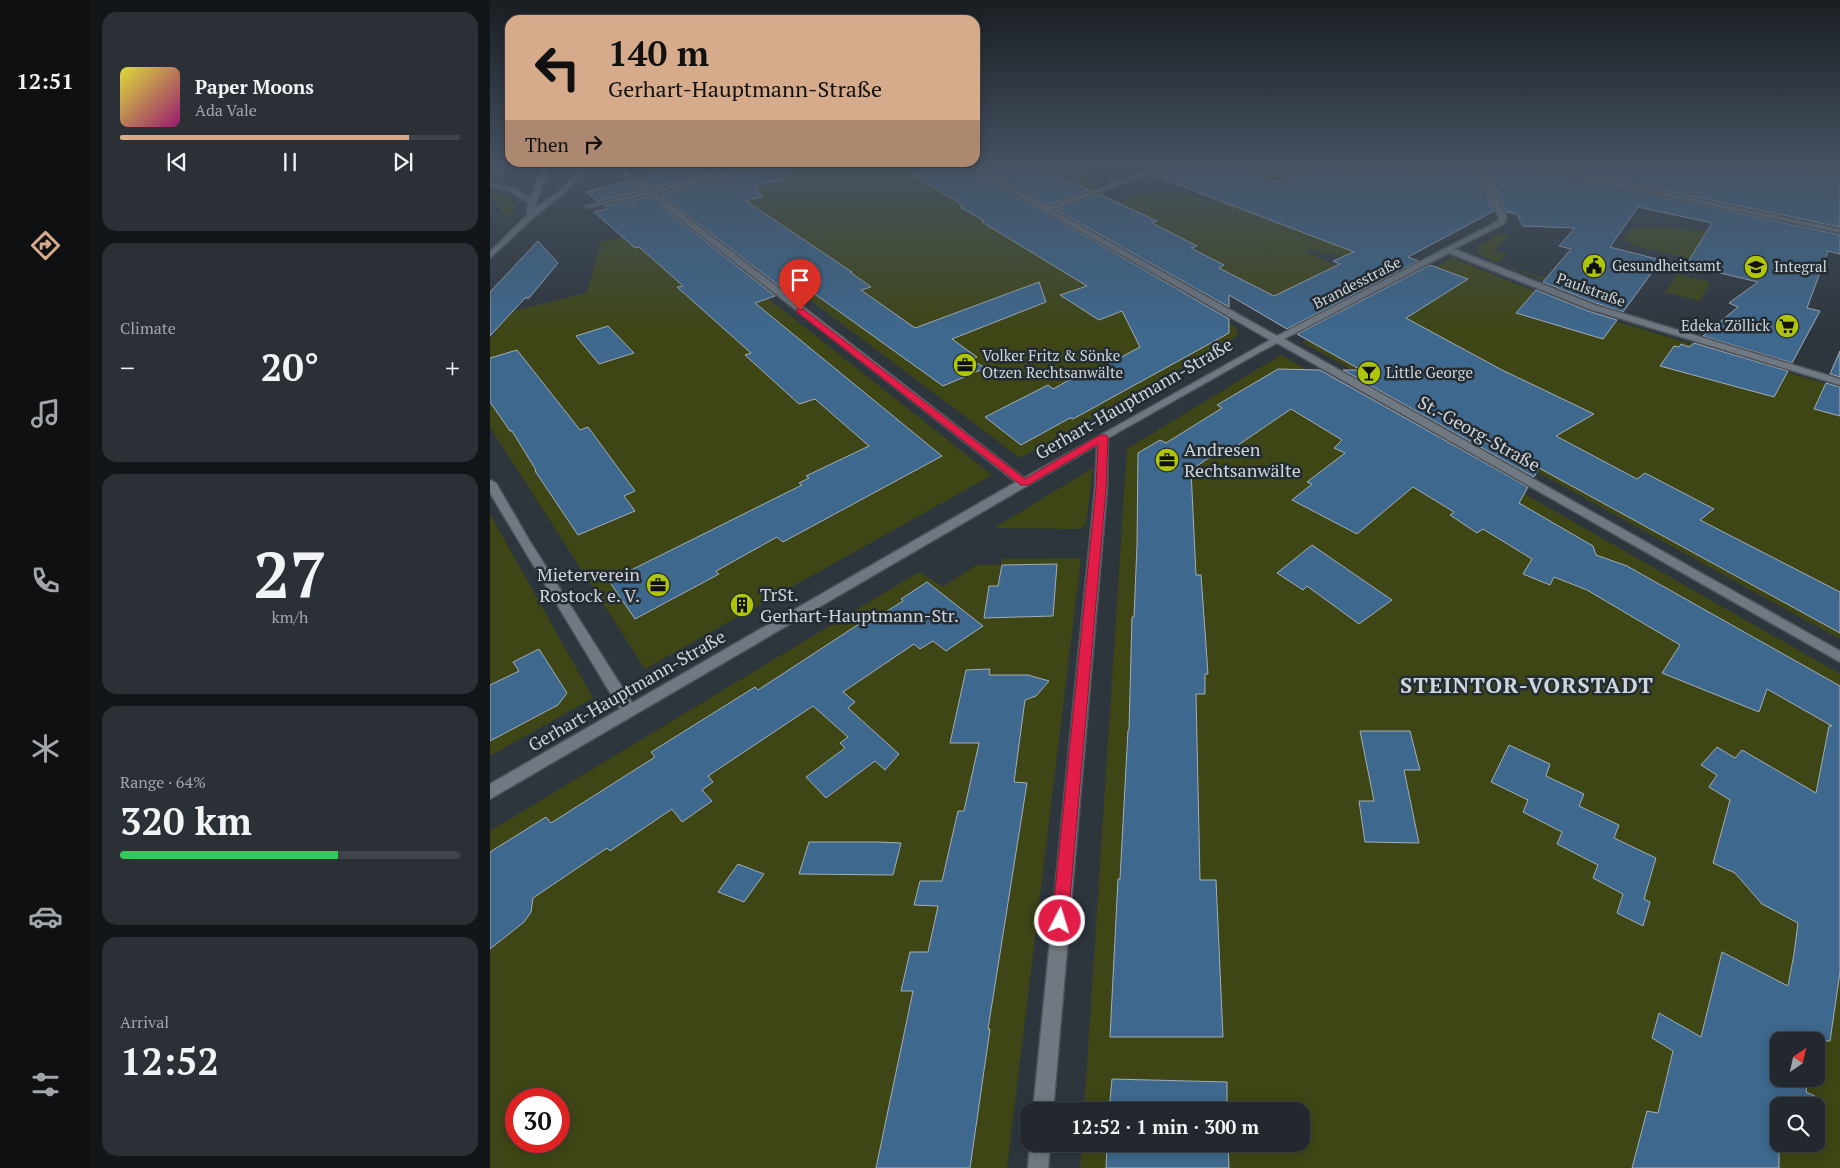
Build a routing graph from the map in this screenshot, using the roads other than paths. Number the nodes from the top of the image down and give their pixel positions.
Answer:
1 (524, 222) edge
2 (687, 222) edge
3 (1069, 222) edge
4 (1501, 222) edge
5 (1794, 222) edge
6 (1840, 231) edge
7 (1449, 250) junction
8 (490, 256) edge
9 (1277, 340) junction
10 (1840, 382) edge
11 (1103, 437) junction
12 (490, 482) edge
13 (1024, 483) junction
14 (1840, 657) edge
15 (629, 711) junction
16 (490, 792) edge
17 (1044, 1102) edge
18 (1039, 1152) edge
19 (1038, 1168) edge

1 - 8 street
2 - 13 street
3 - 9 street, St.-Georg-Straße
4 - 7 street
5 - 6 street
7 - 9 street, Brandesstraße
7 - 10 street, Paulstraße
9 - 11 street, Gerhart-Hauptmann-Straße
9 - 14 street, St.-Georg-Straße
11 - 13 street, Gerhart-Hauptmann-Straße
11 - 17 street
12 - 15 street
13 - 15 street, Gerhart-Hauptmann-Straße
15 - 16 street, Gerhart-Hauptmann-Straße
18 - 19 street

